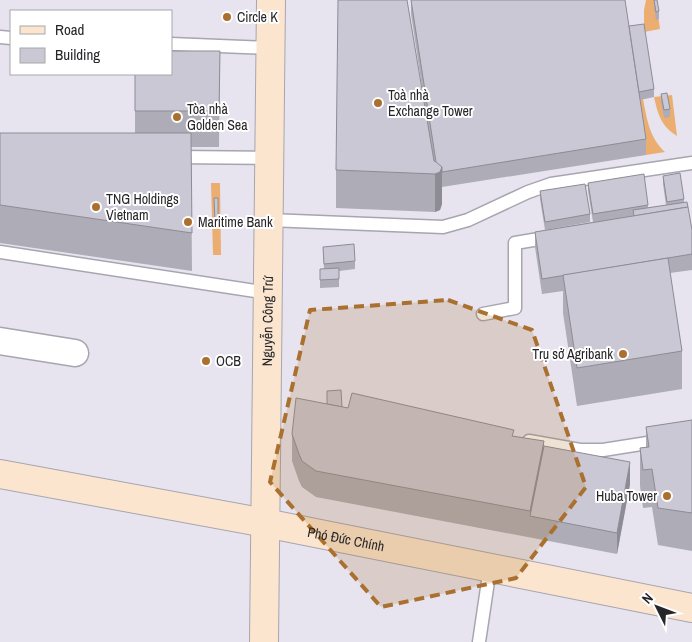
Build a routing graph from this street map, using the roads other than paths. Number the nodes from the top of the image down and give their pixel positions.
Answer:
1 (271, 0) edge
2 (172, 44) edge
3 (270, 48) junction
4 (160, 157) edge
5 (269, 158) junction
6 (692, 163) edge
7 (269, 220) junction
8 (564, 235) edge
9 (0, 252) edge
10 (268, 293) junction
11 (483, 314) dead end
12 (0, 341) edge
13 (75, 353) dead end
14 (692, 436) edge
15 (521, 440) edge
16 (0, 474) edge
17 (265, 523) junction
18 (490, 568) junction
19 (692, 608) edge
20 (264, 642) edge
21 (479, 642) edge

1 - 3 street, Nguyễn Công Trứ
2 - 3 lane
3 - 5 street, Nguyễn Công Trứ
4 - 5 lane
5 - 7 street, Nguyễn Công Trứ
6 - 7 lane
7 - 10 street, Nguyễn Công Trứ
8 - 11 lane
9 - 10 lane
10 - 17 street, Nguyễn Công Trứ
12 - 13 street
14 - 15 lane
16 - 17 street, Phó Đức Chính
17 - 18 street, Phó Đức Chính
17 - 20 street, Nguyễn Công Trứ
18 - 19 street, Phó Đức Chính
18 - 21 lane

